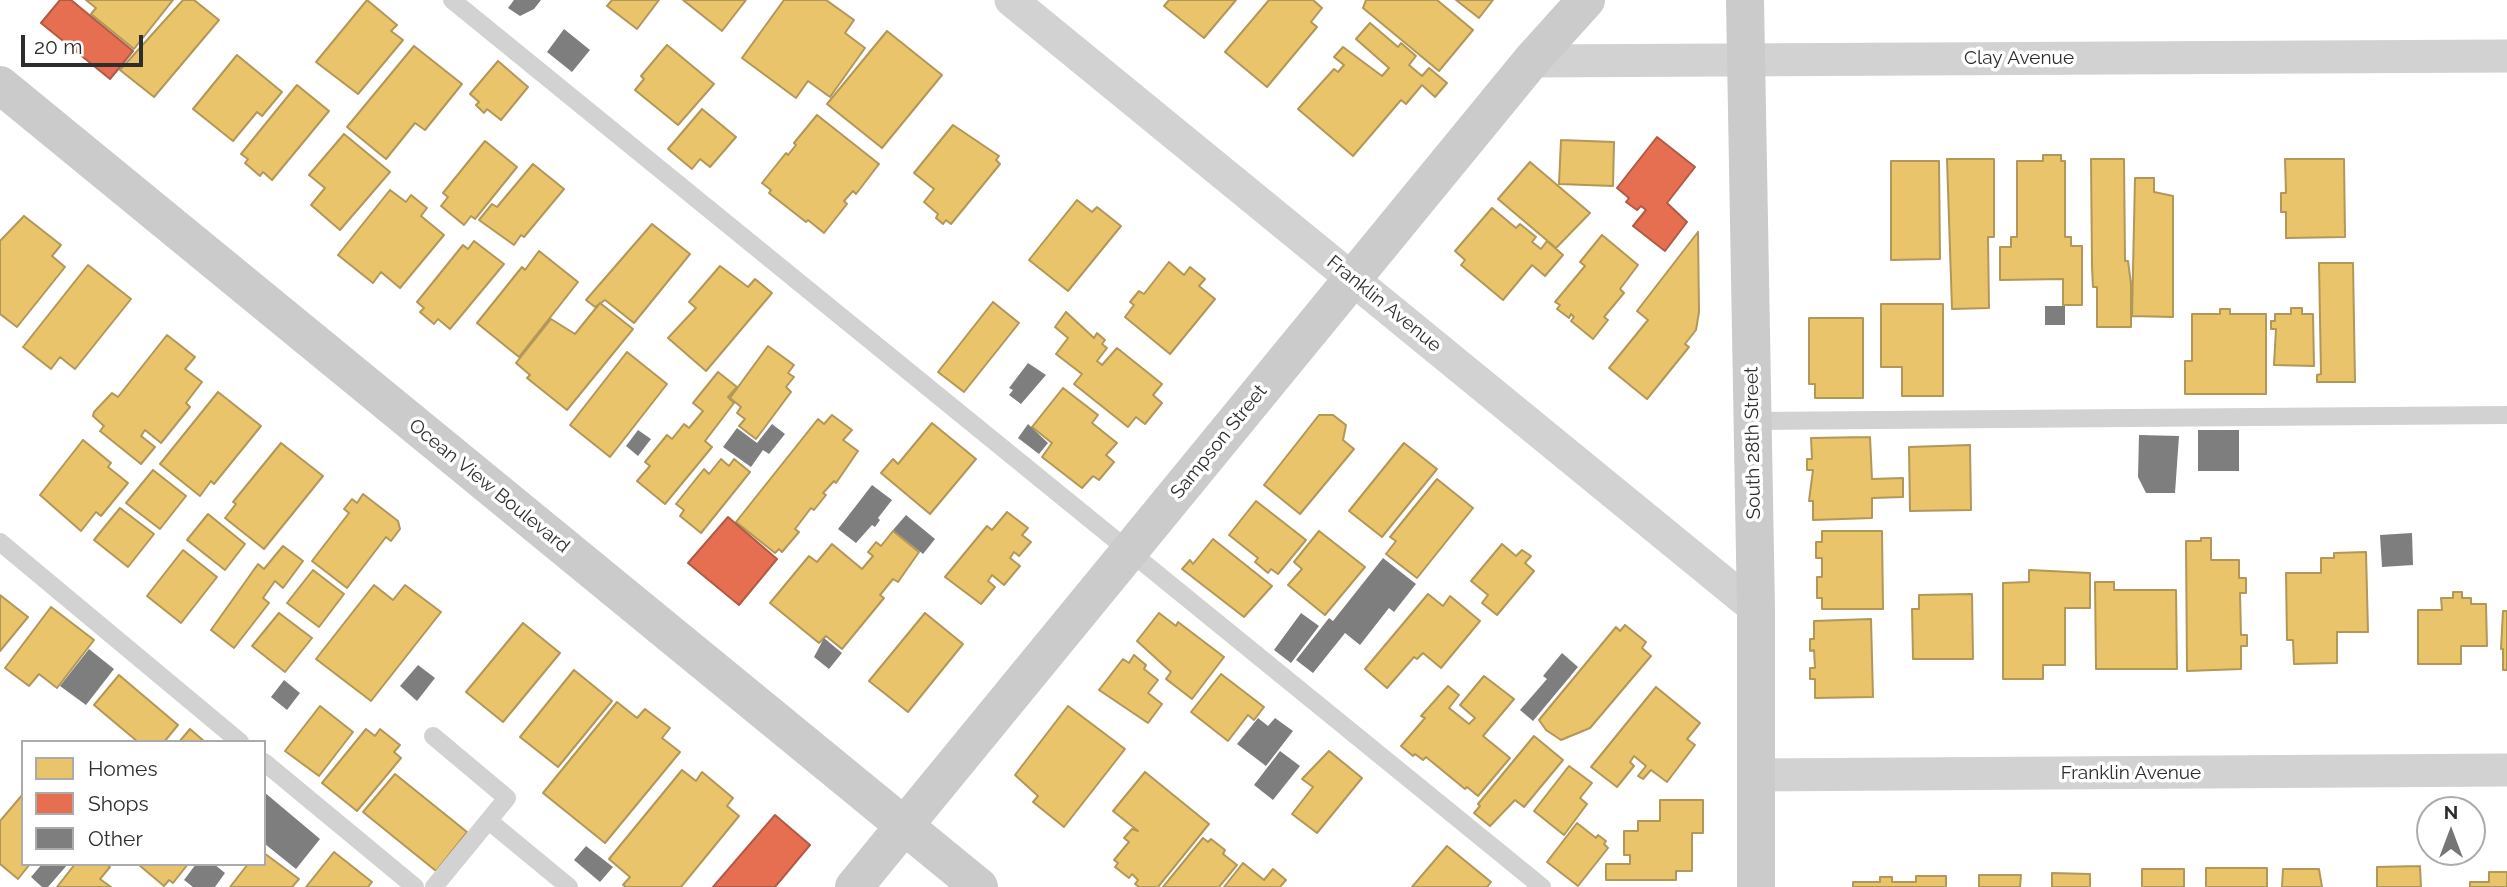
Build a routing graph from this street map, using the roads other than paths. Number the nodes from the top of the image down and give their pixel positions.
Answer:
1 (452, 0) edge
2 (1012, 0) edge
3 (1745, 0) edge
4 (1578, 3) edge
5 (2507, 56) edge
6 (1746, 60) junction
7 (1531, 61) junction
8 (0, 85) edge
9 (1353, 279) junction
10 (2507, 415) edge
11 (1753, 421) junction
12 (0, 542) edge
13 (1129, 552) junction
14 (1756, 608) junction
15 (433, 736) dead end
16 (238, 740) edge
17 (266, 764) edge
18 (2507, 770) edge
19 (1755, 775) junction
20 (489, 821) junction
21 (904, 827) junction
22 (415, 887) edge
23 (434, 887) edge
24 (569, 887) edge
25 (854, 887) edge
26 (979, 887) edge
27 (1542, 887) edge
28 (1756, 887) edge

1 - 13 lane
2 - 9 street, Franklin Avenue
3 - 6 street, South 28th Street
4 - 7 street, Sampson Street
5 - 6 street, Clay Avenue
6 - 7 street, Clay Avenue
6 - 11 street, South 28th Street
7 - 9 street, Sampson Street
8 - 21 street, Ocean View Boulevard
9 - 13 street, Sampson Street
9 - 14 street, Franklin Avenue
10 - 11 lane
11 - 14 street, South 28th Street
12 - 16 lane
13 - 21 street, Sampson Street
13 - 27 lane
14 - 19 street, South 28th Street
15 - 20 lane
17 - 22 lane
18 - 19 street, Franklin Avenue
19 - 28 street, South 28th Street
20 - 23 lane
20 - 24 lane
21 - 25 street, Sampson Street
21 - 26 street, Ocean View Boulevard

